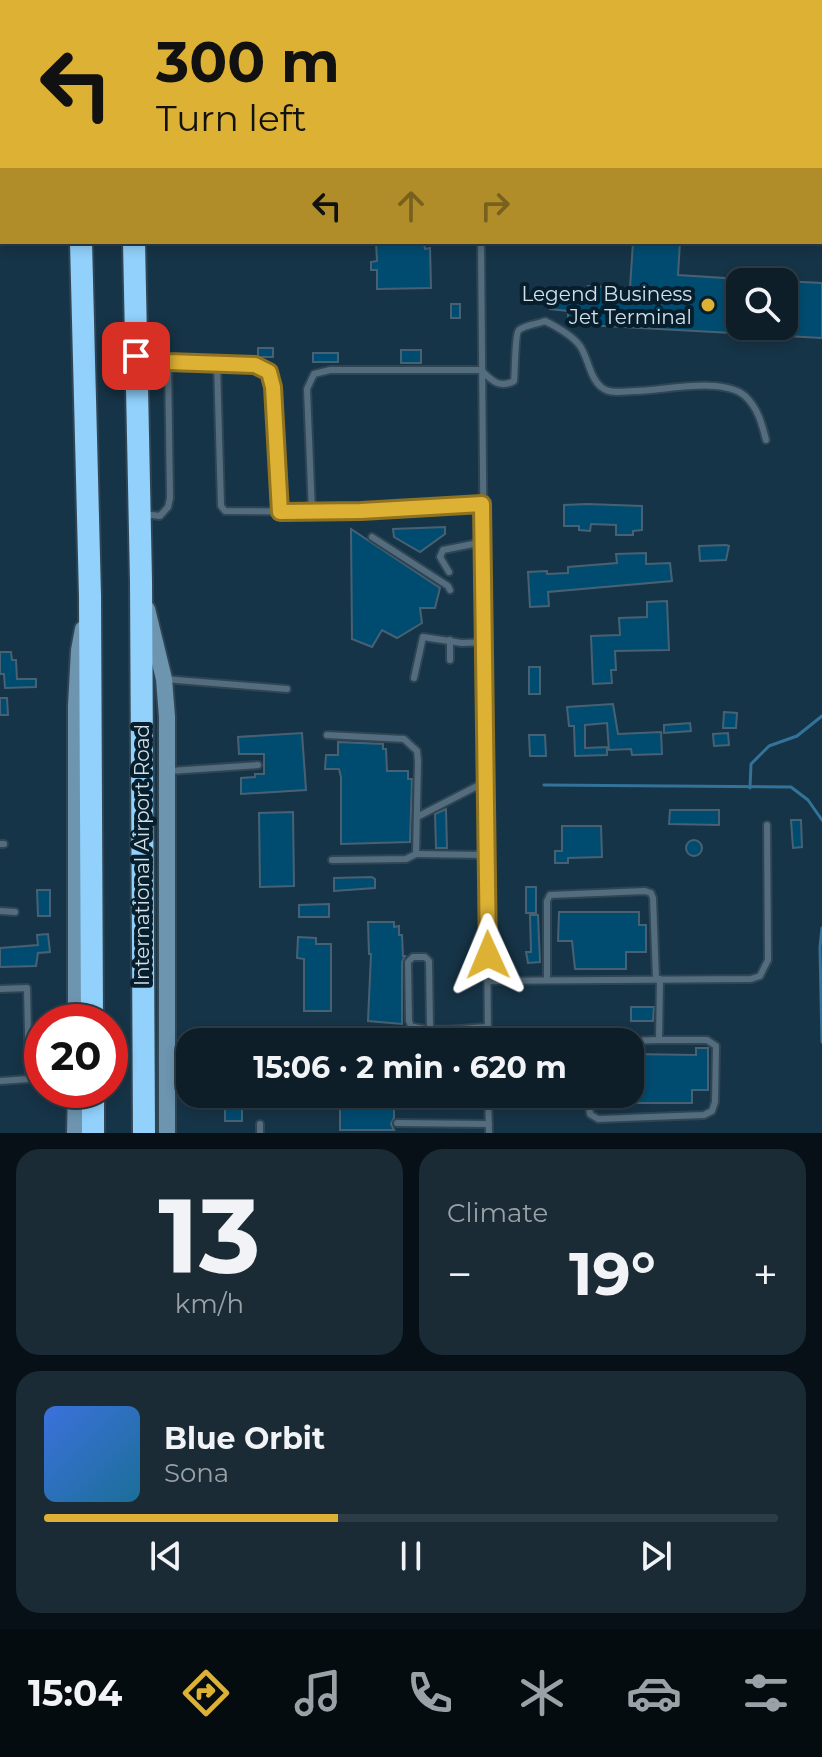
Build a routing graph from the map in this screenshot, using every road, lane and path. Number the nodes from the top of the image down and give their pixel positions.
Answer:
1 (81, 244) edge
2 (134, 244) edge
3 (481, 244) edge
4 (136, 356) junction
5 (168, 362) junction
6 (217, 363) junction
7 (481, 370) junction
8 (766, 440) dead end
9 (482, 504) junction
10 (280, 512) junction
11 (312, 513) junction
12 (140, 514) junction
13 (372, 537) dead end
14 (483, 542) junction
15 (449, 572) dead end
16 (141, 581) junction
17 (450, 590) dead end
18 (90, 596) junction
19 (450, 640) junction
20 (484, 642) junction
21 (450, 660) dead end
22 (414, 678) dead end
23 (164, 679) junction
24 (287, 689) dead end
25 (327, 735) dead end
26 (258, 765) dead end
27 (166, 771) junction
28 (485, 782) junction
29 (417, 817) junction
30 (767, 825) dead end
31 (416, 854) junction
32 (487, 855) junction
33 (332, 860) dead end
34 (0, 911) edge
35 (15, 912) dead end
36 (547, 979) junction
37 (658, 979) junction
38 (489, 981) junction
39 (0, 989) edge
40 (76, 1004) edge
41 (92, 1004) edge
42 (487, 1027) joint
43 (430, 1028) junction
44 (644, 1040) edge
45 (659, 1040) junction
46 (0, 1081) edge
47 (76, 1108) edge
48 (93, 1108) edge
49 (488, 1108) edge
50 (588, 1108) edge
51 (397, 1123) dead end
52 (260, 1124) dead end
53 (489, 1124) junction
54 (75, 1133) edge
55 (93, 1133) edge
56 (144, 1133) edge
57 (167, 1133) edge
58 (260, 1133) edge
59 (489, 1133) edge

1 - 18 highway
2 - 4 highway, International Airport Road
3 - 7 lane
4 - 5 lane
4 - 12 highway, International Airport Road
5 - 6 lane
5 - 12 lane
6 - 10 lane
6 - 10 lane
7 - 8 lane
7 - 9 lane
7 - 11 lane
9 - 11 lane
9 - 14 lane
10 - 11 lane
12 - 16 highway, International Airport Road
13 - 17 lane
14 - 15 lane
14 - 20 lane
16 - 23 main road, International Airport Road
16 - 56 highway, International Airport Road
18 - 40 main road
18 - 41 highway
19 - 20 lane
19 - 21 lane
19 - 22 lane
20 - 28 lane
23 - 24 lane
23 - 27 main road, International Airport Road
25 - 29 lane
26 - 27 lane
27 - 57 main road, International Airport Road
28 - 29 lane
28 - 32 lane
29 - 31 lane
30 - 37 lane
31 - 32 lane
31 - 33 lane
32 - 38 lane
34 - 35 lane
36 - 37 lane
36 - 37 lane
36 - 38 lane
37 - 45 lane
38 - 42 lane
39 - 46 lane
42 - 43 lane
43 - 43 lane
44 - 45 lane
45 - 50 lane
47 - 54 main road
48 - 55 highway
49 - 53 lane
51 - 53 lane
52 - 58 lane
53 - 59 lane

